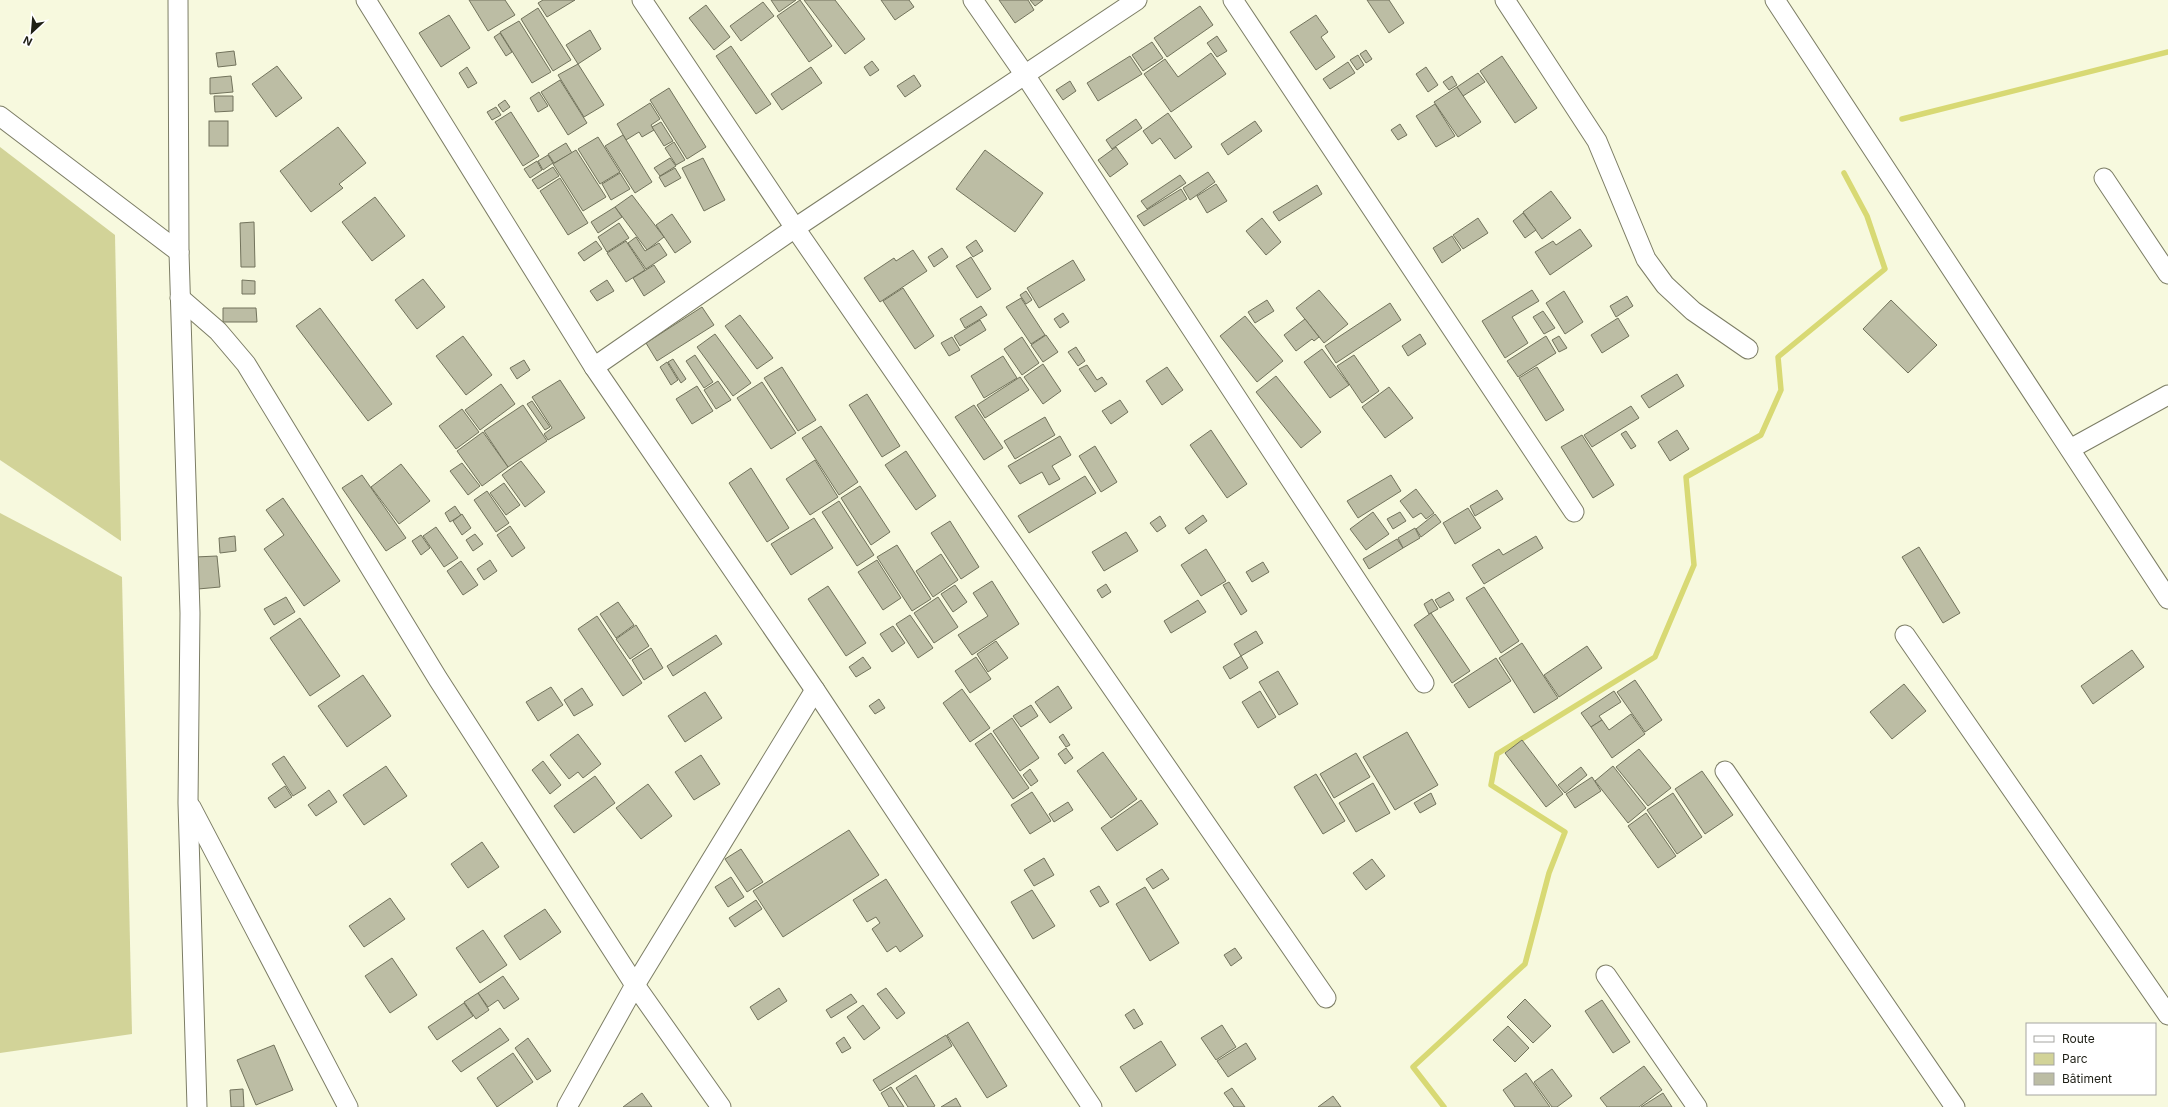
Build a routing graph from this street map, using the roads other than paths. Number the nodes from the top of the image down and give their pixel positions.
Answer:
1 (178, 0) edge
2 (366, 0) edge
3 (642, 0) edge
4 (973, 0) edge
5 (1137, 0) edge
6 (1233, 0) edge
7 (1505, 0) edge
8 (1775, 0) edge
9 (1025, 75) junction
10 (0, 116) edge
11 (2104, 178) dead end
12 (795, 228) junction
13 (179, 252) junction
14 (2168, 274) edge
15 (180, 298) junction
16 (1748, 349) dead end
17 (594, 367) junction
18 (2168, 395) edge
19 (2070, 449) junction
20 (1574, 512) dead end
21 (2168, 599) edge
22 (1905, 635) dead end
23 (1424, 683) dead end
24 (815, 690) junction
25 (1725, 771) dead end
26 (188, 803) junction
27 (1606, 975) dead end
28 (635, 985) junction
29 (1326, 998) dead end
30 (2168, 1015) edge
31 (197, 1107) edge
32 (348, 1107) edge
33 (566, 1107) edge
34 (721, 1107) edge
35 (1092, 1107) edge
36 (1698, 1107) edge
37 (1955, 1107) edge

1 - 13 street
2 - 17 street
3 - 12 street
4 - 9 street
5 - 9 street
6 - 20 street
7 - 16 street
8 - 19 street
9 - 12 street
9 - 23 street
10 - 13 street
11 - 14 street
12 - 17 street
12 - 29 street
13 - 15 street
15 - 26 street
15 - 28 street
17 - 24 street
18 - 19 street
19 - 21 street
22 - 30 street
24 - 28 street
24 - 35 street
25 - 37 street
26 - 31 street
26 - 32 street
27 - 36 street
28 - 33 street
28 - 34 street

